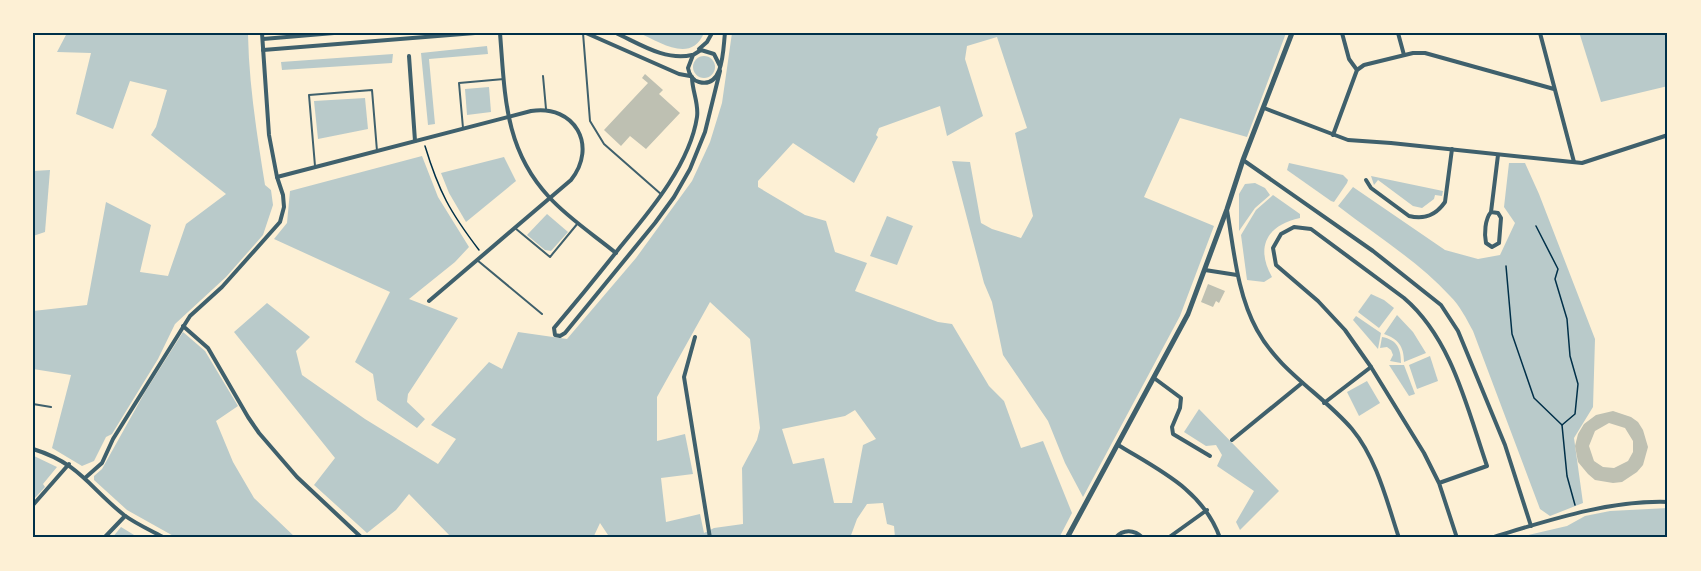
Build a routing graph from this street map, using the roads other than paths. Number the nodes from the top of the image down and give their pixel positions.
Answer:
1 (262, 33) edge
2 (334, 33) edge
3 (475, 33) edge
4 (500, 33) edge
5 (585, 33) edge
6 (616, 33) edge
7 (712, 33) edge
8 (725, 33) edge
9 (1292, 33) edge
10 (1342, 33) edge
11 (1398, 33) edge
12 (1540, 33) edge
13 (263, 39) junction
14 (263, 50) junction
15 (695, 53) junction
16 (1404, 55) junction
17 (409, 56) dead end
18 (720, 69) junction
19 (1357, 70) junction
20 (543, 76) dead end
21 (691, 77) junction
22 (504, 79) junction
23 (1554, 89) junction
24 (1264, 108) junction
25 (546, 110) junction
26 (508, 117) junction
27 (463, 129) junction
28 (1333, 135) junction
29 (1668, 135) edge
30 (415, 141) junction
31 (1452, 149) junction
32 (377, 151) junction
33 (1498, 155) junction
34 (1243, 160) junction
35 (1574, 162) junction
36 (315, 167) junction
37 (277, 177) junction
38 (1366, 180) dead end
39 (662, 195) junction
40 (550, 198) junction
41 (1227, 209) junction
42 (1491, 212) junction
43 (579, 223) junction
44 (514, 228) junction
45 (616, 253) junction
46 (477, 260) junction
47 (1204, 269) junction
48 (1237, 275) junction
49 (429, 301) dead end
50 (542, 314) dead end
51 (183, 326) junction
52 (695, 337) dead end
53 (1371, 367) junction
54 (1154, 378) junction
55 (1302, 383) junction
56 (1324, 403) junction
57 (33, 404) edge
58 (51, 407) dead end
59 (1232, 440) dead end
60 (1118, 445) junction
61 (33, 449) edge
62 (1210, 456) dead end
63 (69, 464) junction
64 (85, 478) junction
65 (1439, 483) junction
66 (1668, 502) edge
67 (33, 505) edge
68 (1207, 510) junction
69 (125, 516) junction
70 (1531, 526) junction
71 (104, 538) edge
72 (165, 538) edge
73 (362, 538) edge
74 (710, 538) edge
75 (1067, 538) edge
76 (1115, 538) edge
77 (1143, 538) edge
78 (1167, 538) edge
79 (1220, 538) edge
80 (1399, 538) edge
81 (1456, 538) edge
82 (1490, 538) edge

1 - 13 street
2 - 13 street
3 - 14 street
4 - 22 street
5 - 21 street
5 - 39 lane
6 - 15 street
7 - 15 street
8 - 18 street
9 - 24 street
10 - 19 street
11 - 16 street
12 - 23 street
13 - 14 street
14 - 37 street
15 - 18 street
15 - 21 street
16 - 19 street
16 - 23 street
17 - 30 street
18 - 21 street
18 - 45 street
19 - 28 street
20 - 25 lane
21 - 39 street
22 - 26 street
22 - 27 lane
23 - 35 street
24 - 28 street
24 - 34 street
25 - 26 street
25 - 40 street
26 - 27 street
26 - 40 street
27 - 30 street
28 - 31 street
29 - 35 street
30 - 32 street
31 - 33 street
31 - 38 street
32 - 36 street
32 - 36 lane
33 - 35 street
33 - 42 street
34 - 41 street
34 - 70 street
36 - 37 street
37 - 51 street
39 - 45 street
40 - 43 street
40 - 44 street
41 - 47 street
41 - 48 street
42 - 42 street
43 - 44 lane
43 - 45 street
44 - 46 street
46 - 49 street
46 - 50 lane
47 - 48 street
47 - 54 street
48 - 55 street
51 - 64 street
51 - 73 street
52 - 74 street
53 - 56 street
53 - 65 street
53 - 65 street
54 - 60 street
54 - 62 street
55 - 56 street
55 - 59 street
56 - 80 street
57 - 58 lane
60 - 68 street
60 - 75 street
61 - 63 street
63 - 64 street
63 - 67 street
64 - 69 street
65 - 81 street
66 - 70 street
68 - 78 street
68 - 79 street
69 - 71 street
69 - 72 street
70 - 82 street
76 - 77 street

